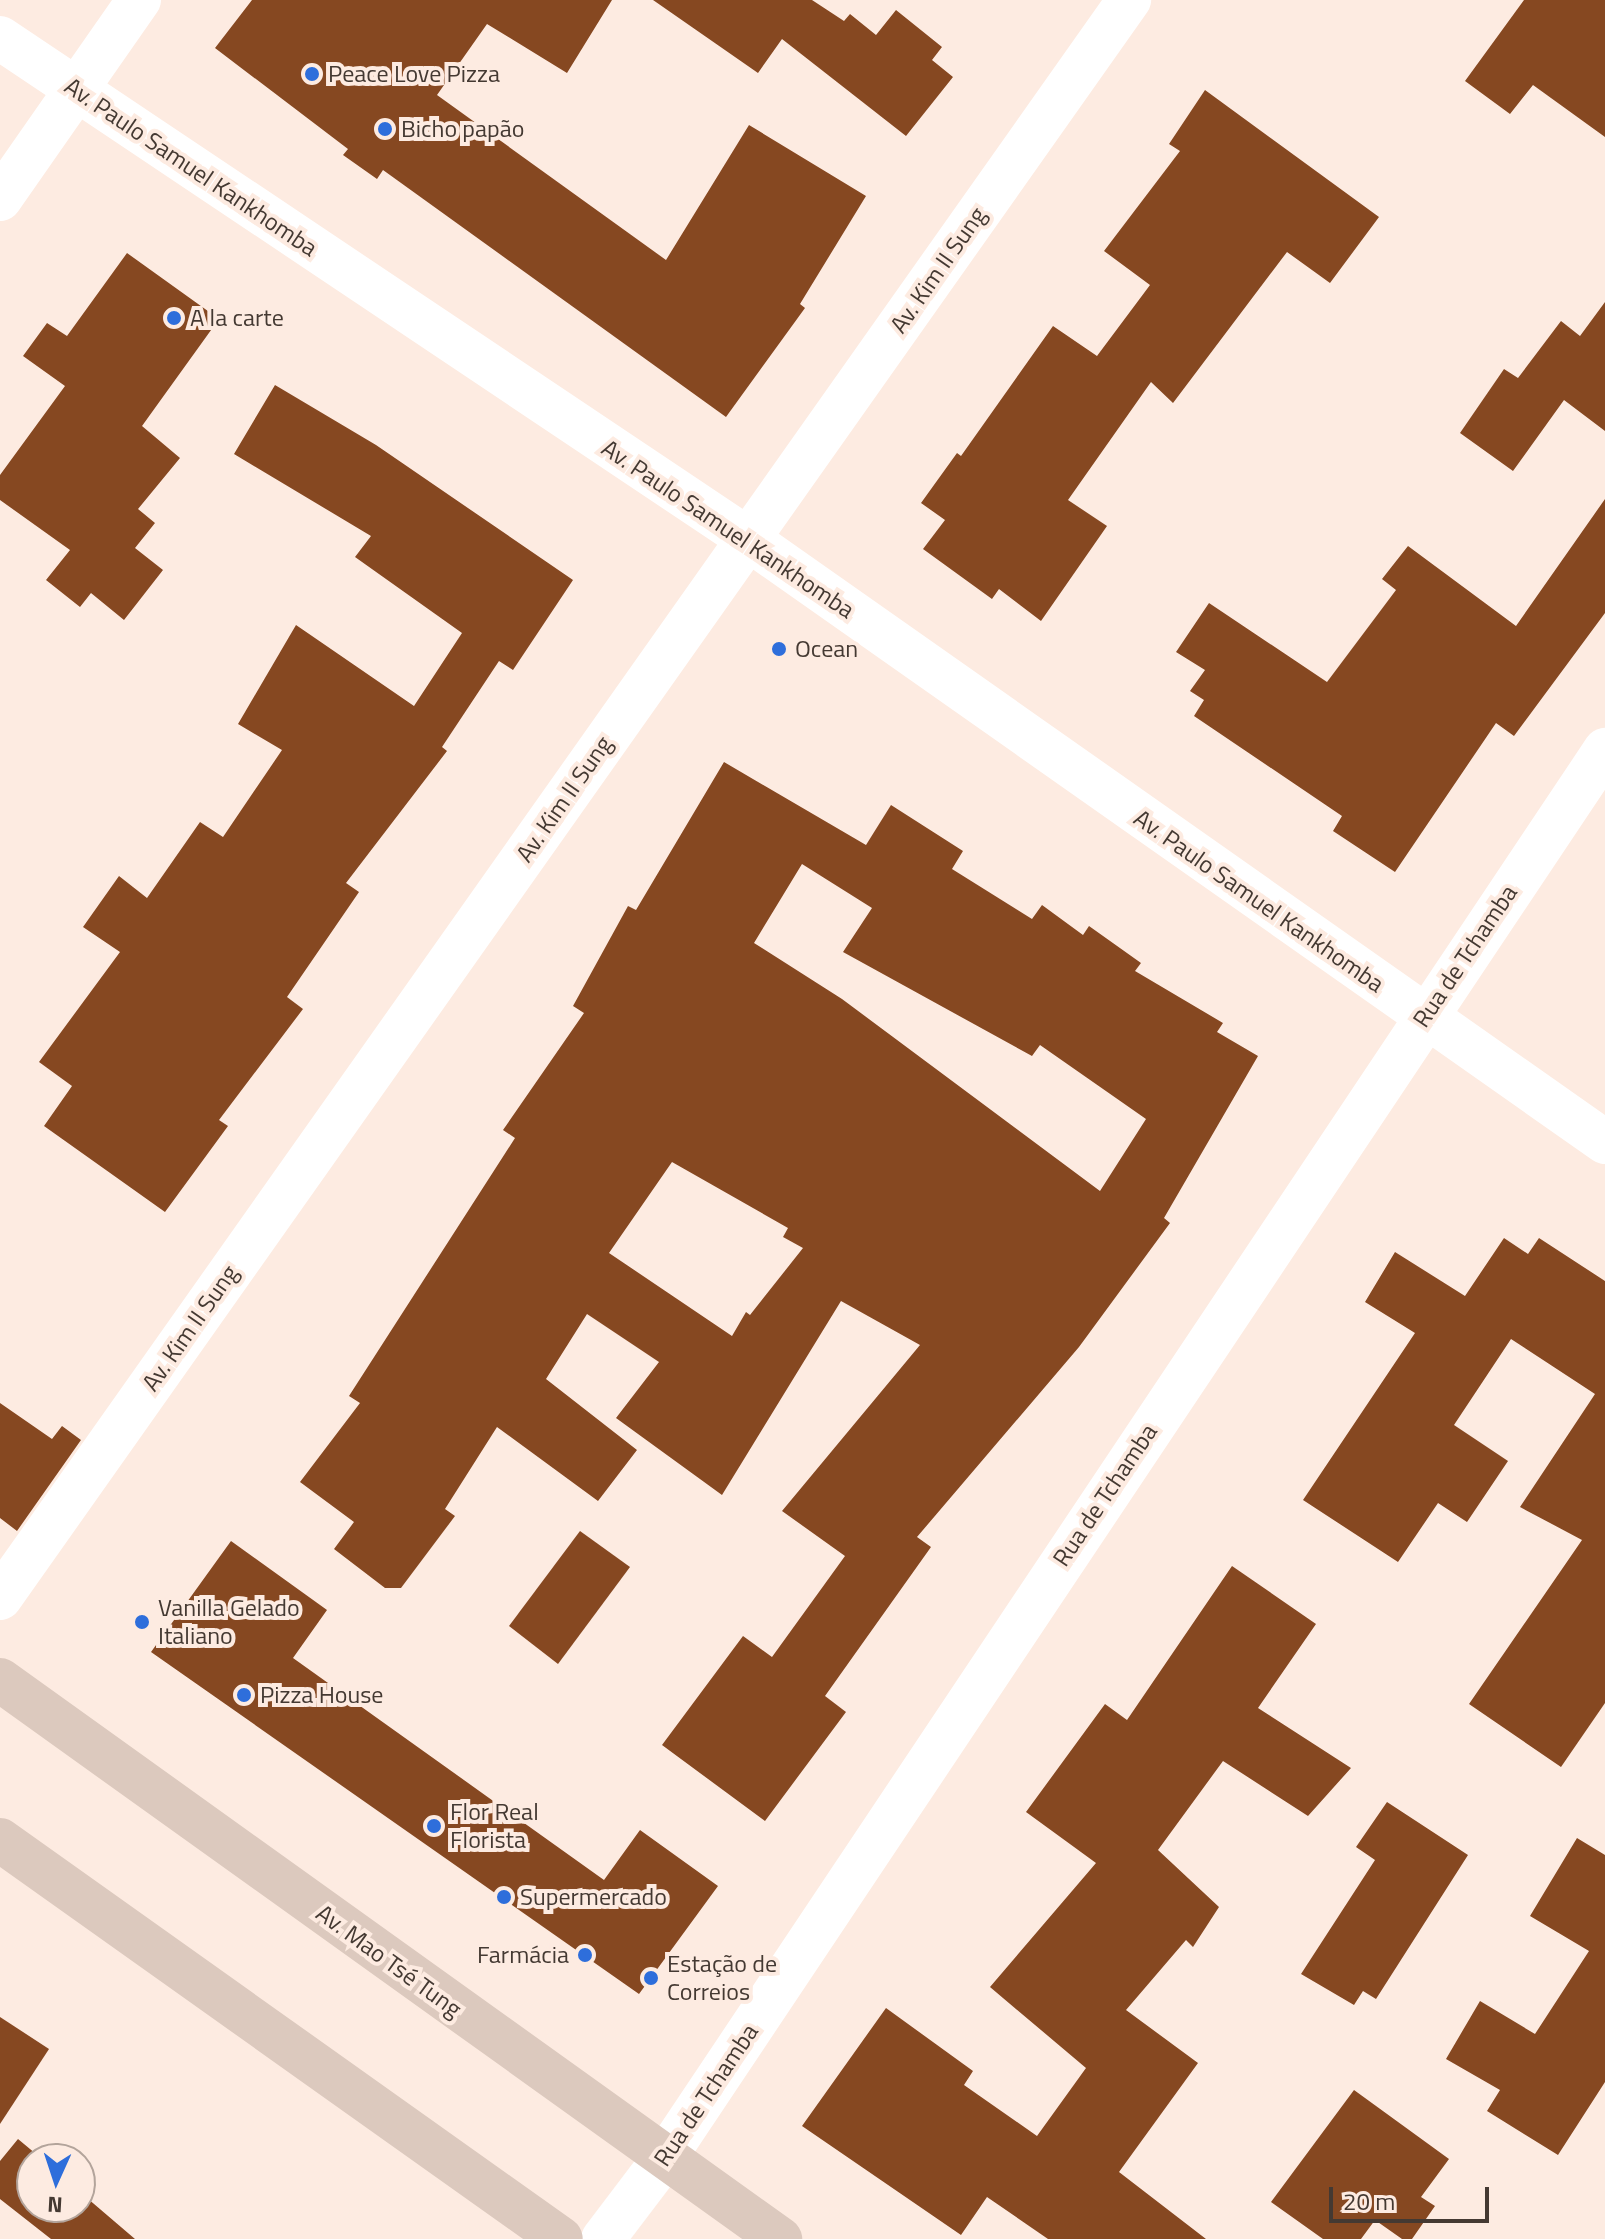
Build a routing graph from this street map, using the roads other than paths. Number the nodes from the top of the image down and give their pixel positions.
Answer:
1 (139, 0) edge
2 (1129, 0) edge
3 (0, 38) edge
4 (75, 90) junction
5 (0, 199) edge
6 (748, 539) junction
7 (1605, 750) edge
8 (1423, 1017) junction
9 (1605, 1142) edge
10 (0, 1598) edge
11 (0, 1680) edge
12 (0, 1840) edge
13 (663, 2160) junction
14 (561, 2239) edge
15 (603, 2239) edge
16 (780, 2239) edge

1 - 4 street
2 - 6 street, Av. Kim II Sung
3 - 4 street, Av. Paulo Samuel Kankhomba
4 - 5 street
4 - 6 street, Av. Paulo Samuel Kankhomba
6 - 8 street, Av. Paulo Samuel Kankhomba
6 - 10 street, Av. Kim II Sung
7 - 8 street, Rua de Tchamba
8 - 9 street, Av. Paulo Samuel Kankhomba
8 - 13 street, Rua de Tchamba
11 - 13 main road, Av. Mao Tsé Tung
12 - 14 main road
13 - 15 street, Rua de Tchamba
13 - 16 main road, Av. Mao Tsé Tung

